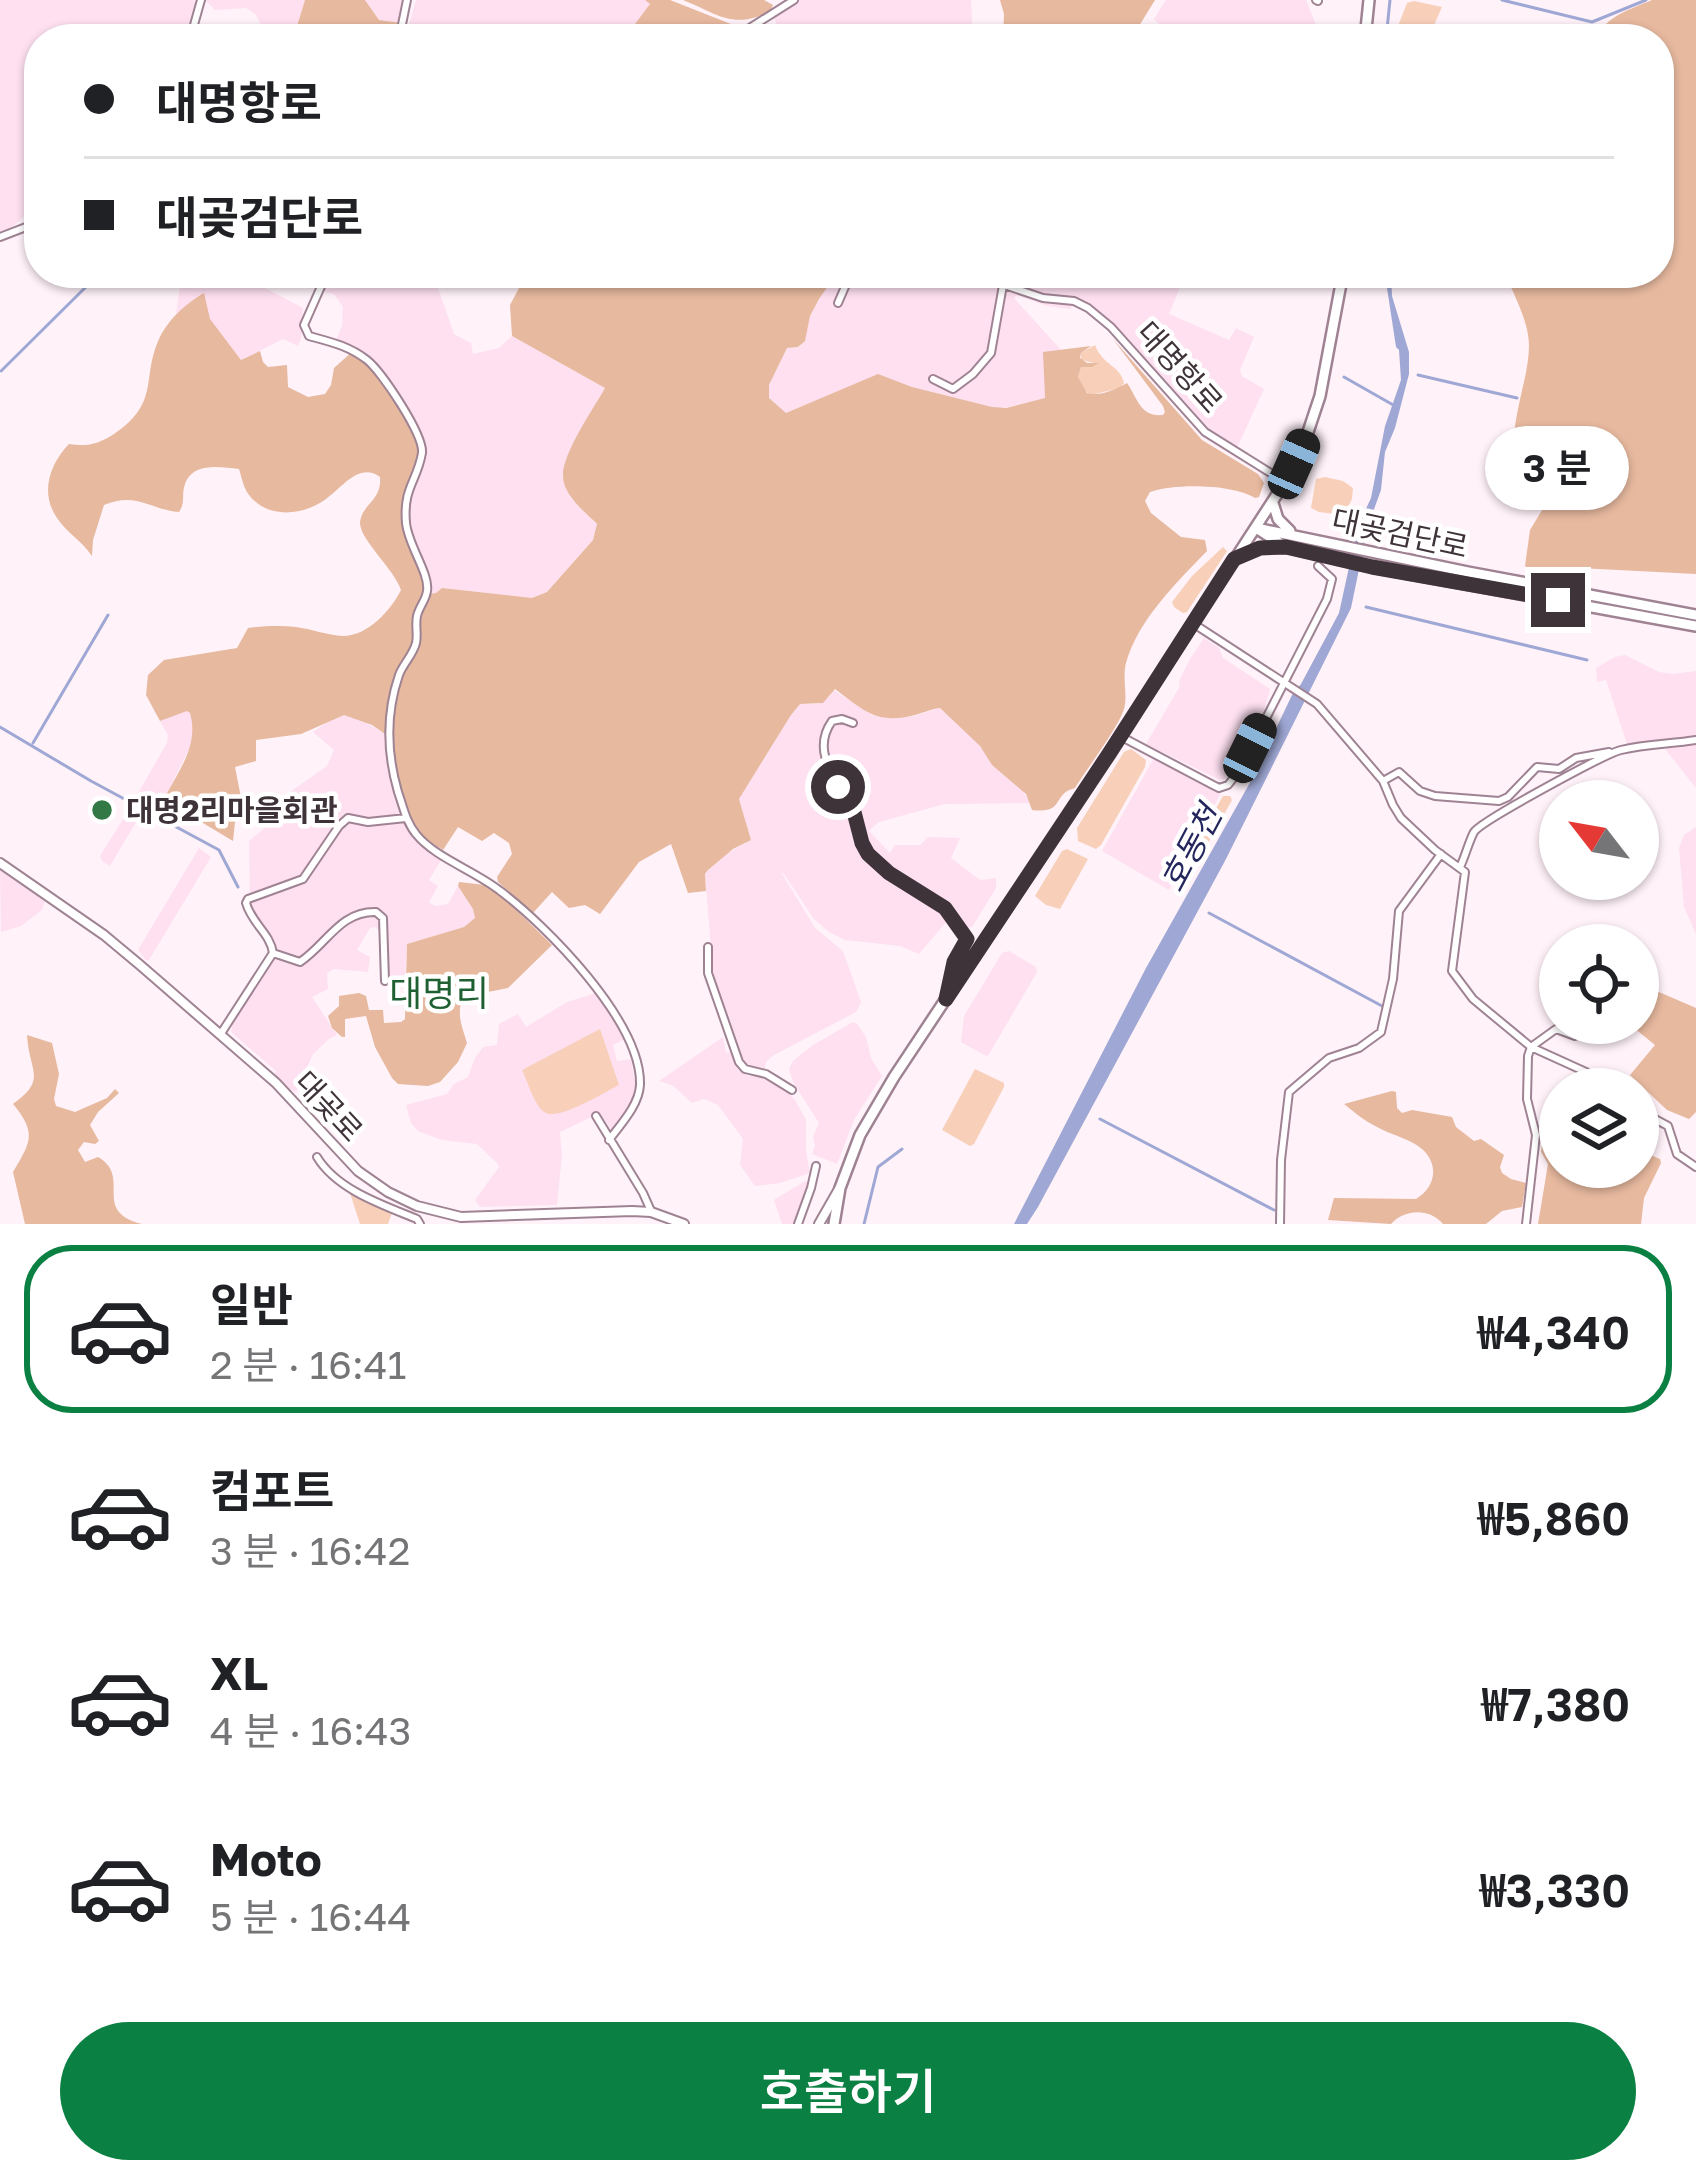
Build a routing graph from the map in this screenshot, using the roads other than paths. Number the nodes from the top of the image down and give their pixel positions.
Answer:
1 (794, 0) edge
2 (757, 24) edge
3 (320, 288) edge
4 (844, 288) edge
5 (1002, 288) edge
6 (1014, 288) edge
7 (1340, 288) edge
8 (838, 303) dead end
9 (934, 379) dead end
10 (1285, 482) junction
11 (1273, 503) junction
12 (1256, 528) junction
13 (1294, 534) junction
14 (1286, 547) junction
15 (1234, 559) junction
16 (1318, 566) dead end
17 (1696, 615) edge
18 (1193, 624) junction
19 (1696, 626) edge
20 (1286, 682) junction
21 (853, 723) dead end
22 (1120, 736) junction
23 (1696, 740) edge
24 (1616, 751) junction
25 (1383, 781) junction
26 (406, 818) junction
27 (1441, 854) junction
28 (0, 863) edge
29 (1460, 867) junction
30 (708, 947) dead end
31 (273, 953) junction
32 (385, 981) dead end
33 (946, 999) junction
34 (220, 1035) junction
35 (1539, 1041) edge
36 (1531, 1047) junction
37 (1577, 1068) edge
38 (792, 1090) dead end
39 (596, 1116) dead end
40 (1659, 1122) edge
41 (610, 1140) junction
42 (317, 1157) dead end
43 (815, 1166) dead end
44 (1696, 1167) edge
45 (840, 1188) junction
46 (651, 1212) junction
47 (420, 1224) edge
48 (684, 1224) edge
49 (798, 1224) edge
50 (819, 1224) edge
51 (834, 1224) edge
52 (1280, 1224) edge
53 (1526, 1224) edge

1 - 2 street
3 - 26 street
4 - 8 street
5 - 9 street
6 - 10 street, 대명항로
7 - 10 main road
10 - 11 main road
11 - 12 main road
11 - 13 main road
12 - 13 main road, 대곶검단로
12 - 14 main road, 대곶검단로
12 - 15 main road
13 - 17 main road, 대곶검단로
14 - 15 main road
14 - 19 main road, 대곶검단로
15 - 18 main road
16 - 20 street
18 - 20 street
18 - 22 main road
20 - 22 street
20 - 25 street
21 - 33 street
22 - 33 main road
23 - 24 street
24 - 25 street
24 - 29 street
25 - 27 street
26 - 31 street
26 - 41 street
27 - 29 street
27 - 52 street
28 - 34 street, 대곶로
29 - 36 street
30 - 38 street
31 - 32 street
31 - 34 street
33 - 45 main road
34 - 46 street, 대곶로
35 - 36 street
36 - 37 street
36 - 53 street
39 - 41 street
40 - 44 street
41 - 46 street
42 - 47 street
43 - 49 street
45 - 50 street
45 - 51 main road
46 - 48 street, 대곶로

